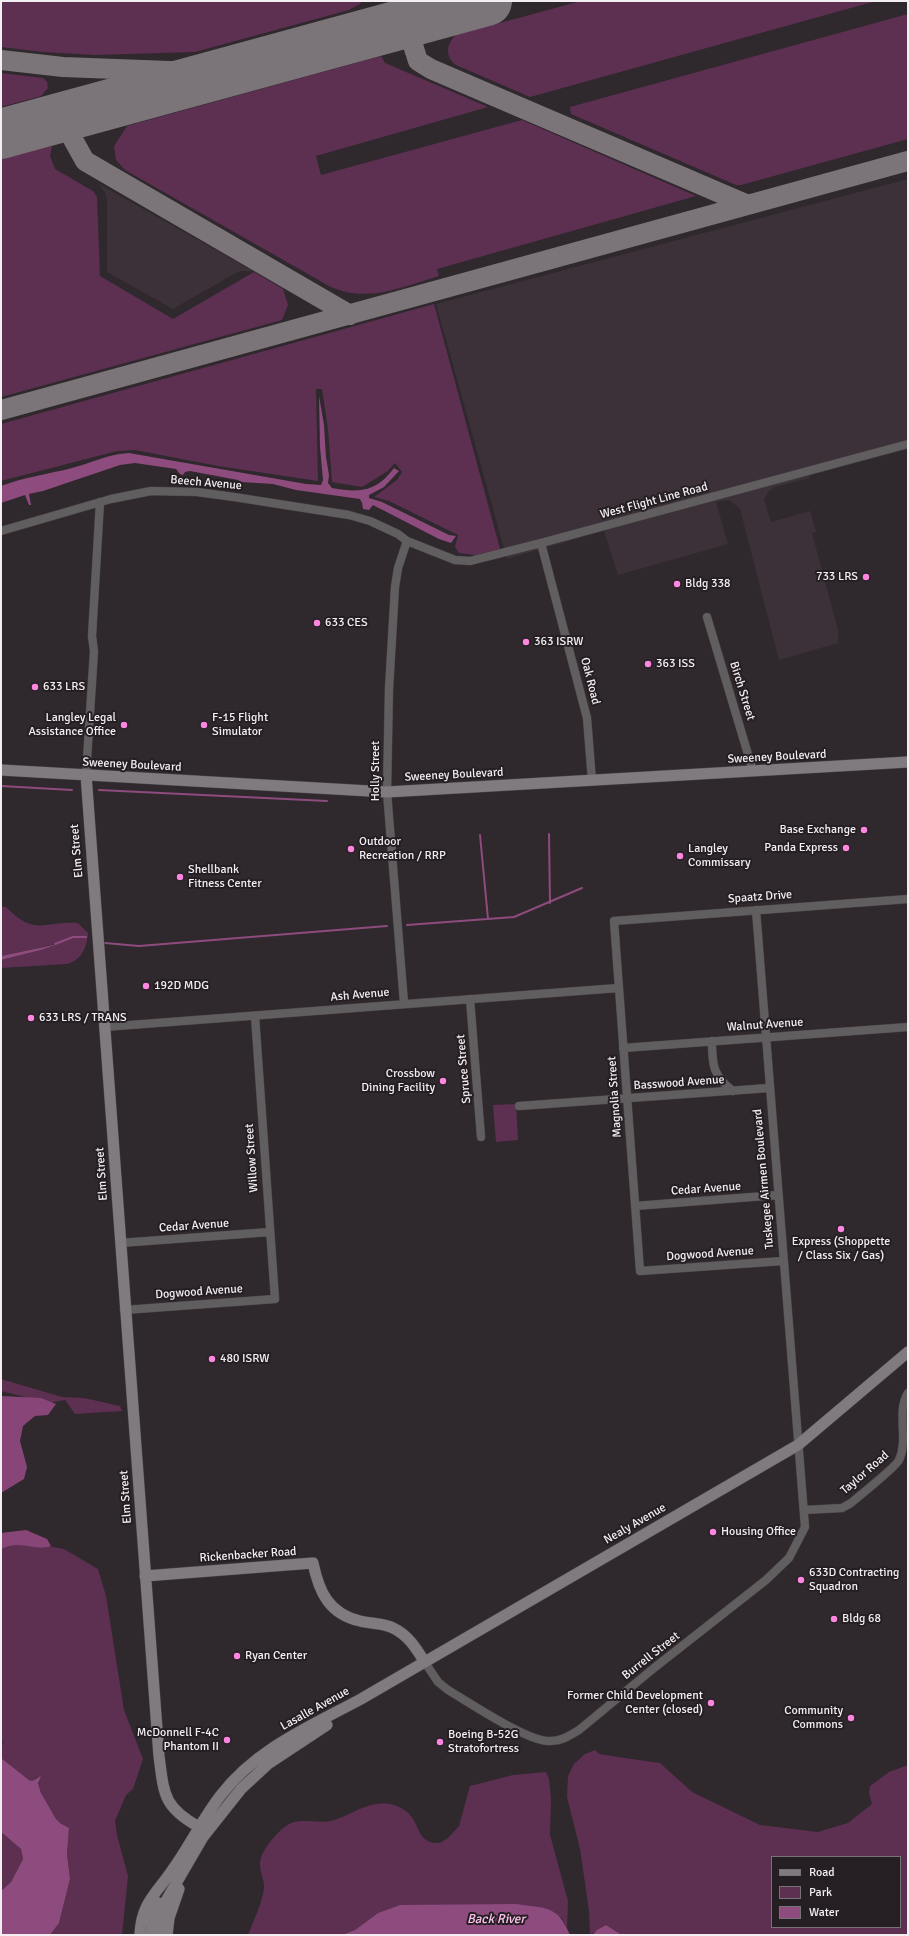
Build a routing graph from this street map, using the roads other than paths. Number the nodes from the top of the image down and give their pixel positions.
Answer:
1 (908, 444) edge
2 (100, 502) junction
3 (1, 531) edge
4 (407, 541) junction
5 (542, 543) junction
6 (708, 617) dead end
7 (908, 762) edge
8 (1, 770) edge
9 (753, 771) junction
10 (86, 776) junction
11 (592, 781) junction
12 (387, 792) junction
13 (908, 899) edge
14 (756, 910) junction
15 (614, 921) joint
16 (618, 988) junction
17 (470, 999) junction
18 (404, 1003) junction
19 (255, 1016) junction
20 (104, 1027) junction
21 (908, 1027) edge
22 (765, 1037) junction
23 (712, 1041) junction
24 (623, 1048) junction
25 (769, 1088) junction
26 (733, 1091) junction
27 (628, 1098) junction
28 (519, 1106) dead end
29 (481, 1137) dead end
30 (778, 1196) junction
31 (635, 1206) junction
32 (270, 1232) junction
33 (120, 1244) junction
34 (783, 1260) junction
35 (640, 1271) joint
36 (275, 1298) joint
37 (124, 1310) junction
38 (908, 1352) edge
39 (908, 1393) edge
40 (798, 1445) junction
41 (804, 1510) junction
42 (145, 1576) junction
43 (424, 1661) junction
44 (361, 1699) junction
45 (199, 1827) junction
46 (187, 1866) junction
47 (140, 1935) edge
48 (151, 1935) edge
49 (159, 1935) edge
50 (167, 1935) edge

1 - 5 street, West Flight Line Road
2 - 3 street, Beech Avenue
2 - 4 street, Beech Avenue
2 - 10 street, Elm Street
4 - 5 street, West Flight Line Road
4 - 12 street, Holly Street
5 - 11 street, Oak Road
6 - 9 street, Birch Street
7 - 9 main road, Sweeney Boulevard
8 - 10 main road, Sweeney Boulevard
9 - 11 main road, Sweeney Boulevard
10 - 12 main road, Sweeney Boulevard
10 - 20 main road, Elm Street
11 - 12 main road, Sweeney Boulevard
12 - 18 street, Holly Street
13 - 14 street, Spaatz Drive
14 - 15 street, Spaatz Drive
14 - 22 street, Tuskegee Airmen Boulevard
15 - 16 street, Magnolia Street
16 - 17 street, Ash Avenue
16 - 24 street, Magnolia Street
17 - 18 street, Ash Avenue
17 - 29 street, Spruce Street
18 - 19 street, Ash Avenue
19 - 20 street, Ash Avenue
19 - 32 street, Willow Street
20 - 33 main road, Elm Street
21 - 22 street, Walnut Avenue
22 - 23 street, Walnut Avenue
22 - 25 street, Tuskegee Airmen Boulevard
23 - 24 street, Walnut Avenue
23 - 26 street
24 - 27 street, Magnolia Street
25 - 26 street, Basswood Avenue
25 - 30 street, Tuskegee Airmen Boulevard
26 - 27 street, Basswood Avenue
27 - 28 street, Basswood Avenue
27 - 31 street, Magnolia Street
30 - 31 street, Cedar Avenue
30 - 34 street, Tuskegee Airmen Boulevard
31 - 35 street, Magnolia Street
32 - 33 street, Cedar Avenue
32 - 36 street, Willow Street
33 - 37 main road, Elm Street
34 - 35 street, Dogwood Avenue
34 - 40 street, Tuskegee Airmen Boulevard
36 - 37 street, Dogwood Avenue
37 - 42 main road, Elm Street
38 - 40 main road, Nealy Avenue
39 - 41 street, Taylor Road
40 - 41 street, Burrell Street
40 - 43 main road, Nealy Avenue
41 - 43 street, Burrell Street
42 - 43 main road, Rickenbacker Road
42 - 45 main road, Elm Street
43 - 44 main road, Nealy Avenue
44 - 45 main road, Lasalle Avenue
44 - 46 main road, Lasalle Avenue
45 - 47 main road, Lasalle Avenue
46 - 48 main road, Lasalle Avenue
46 - 49 main road, Lasalle Avenue
46 - 50 main road, Lasalle Avenue

